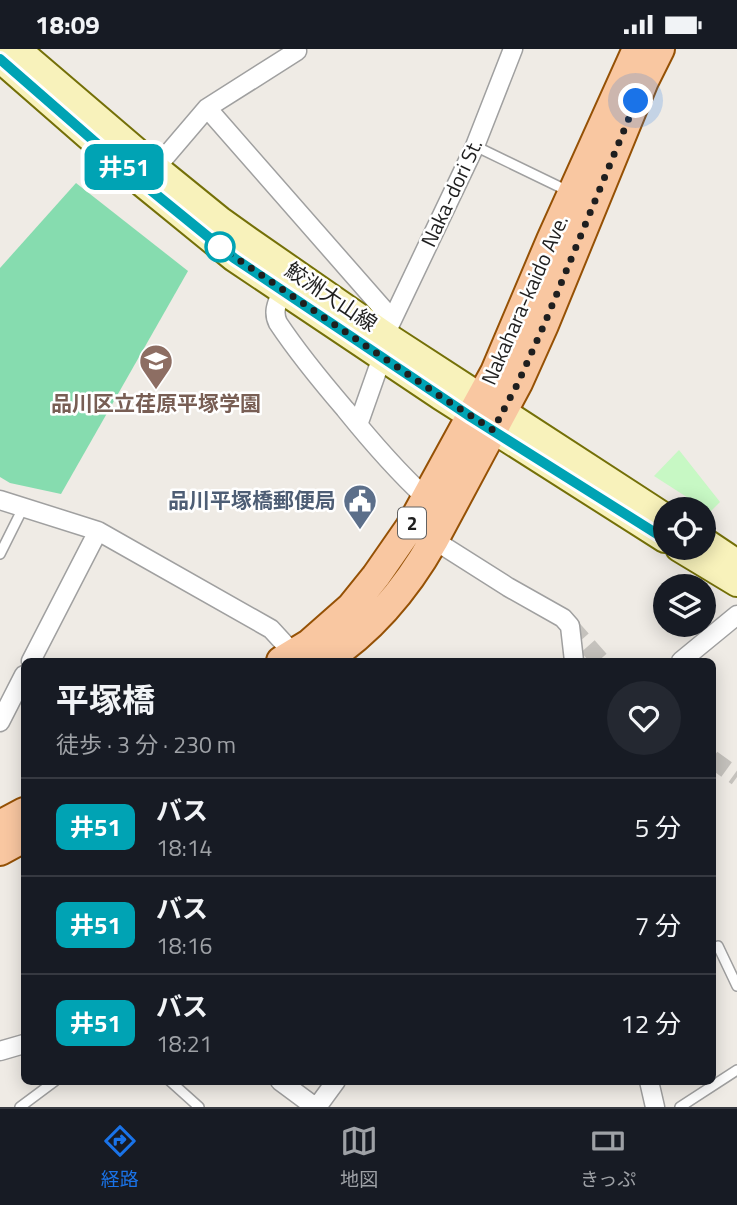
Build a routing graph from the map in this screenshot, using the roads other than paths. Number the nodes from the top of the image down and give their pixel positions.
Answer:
1 (296, 49) edge
2 (513, 49) edge
3 (638, 49) edge
4 (660, 49) edge
5 (6, 63) edge
6 (206, 108) junction
7 (475, 146) junction
8 (149, 176) junction
9 (573, 193) junction
10 (282, 290) junction
11 (386, 337) junction
12 (488, 414) junction
13 (358, 425) junction
14 (426, 498) junction
15 (0, 500) edge
16 (23, 508) junction
17 (653, 510) edge
18 (98, 531) junction
19 (653, 531) edge
20 (433, 540) junction
21 (716, 549) edge
22 (0, 554) edge
23 (699, 560) edge
24 (737, 563) edge
25 (737, 583) edge
26 (737, 615) edge
27 (352, 652) edge
28 (33, 658) edge
29 (288, 658) edge
30 (334, 658) edge
31 (574, 658) edge
32 (685, 658) edge
33 (21, 681) edge
34 (0, 722) edge
35 (718, 946) dead end
36 (737, 986) edge
37 (21, 1045) edge
38 (0, 1051) edge
39 (737, 1070) edge
40 (716, 1084) edge
41 (50, 1085) edge
42 (174, 1085) edge
43 (286, 1085) edge
44 (333, 1085) edge
45 (650, 1085) edge
46 (714, 1085) edge
47 (20, 1107) edge
48 (199, 1107) edge
49 (316, 1107) edge
50 (655, 1107) edge
51 (680, 1107) edge

1 - 6 street
2 - 7 street, Naka-dori St.
3 - 9 main road, Nakahara-kaido Ave. / 2
4 - 12 main road, Nakahara-kaido Ave. / 2
5 - 8 main road, 鮫洲大山線
6 - 8 street
6 - 11 street
7 - 9 lane
7 - 11 street, Naka-dori St.
8 - 10 main road, 鮫洲大山線
8 - 11 main road, 鮫洲大山線
9 - 12 main road, Nakahara-kaido Ave. / 2
10 - 11 main road, 鮫洲大山線
10 - 13 street
11 - 12 main road, 鮫洲大山線
11 - 13 street, Naka-dori St.
12 - 14 main road, Nakahara-kaido Ave. / 2
12 - 17 main road, 鮫洲大山線
12 - 19 main road, 鮫洲大山線
12 - 20 main road, Nakahara-kaido Ave. / 2
13 - 14 street
14 - 29 main road, Nakahara-kaido Ave. / 2
15 - 16 street
16 - 18 street
16 - 22 lane
18 - 28 street
18 - 29 street
20 - 27 main road, Nakahara-kaido Ave. / 2
20 - 31 street
21 - 24 main road
23 - 25 main road
26 - 32 street
27 - 30 main road, Nakahara-kaido Ave. / 2
33 - 34 street
35 - 36 lane
37 - 38 street
39 - 40 lane
41 - 47 lane
42 - 48 lane
43 - 49 street
44 - 49 street
45 - 50 street
46 - 51 lane

